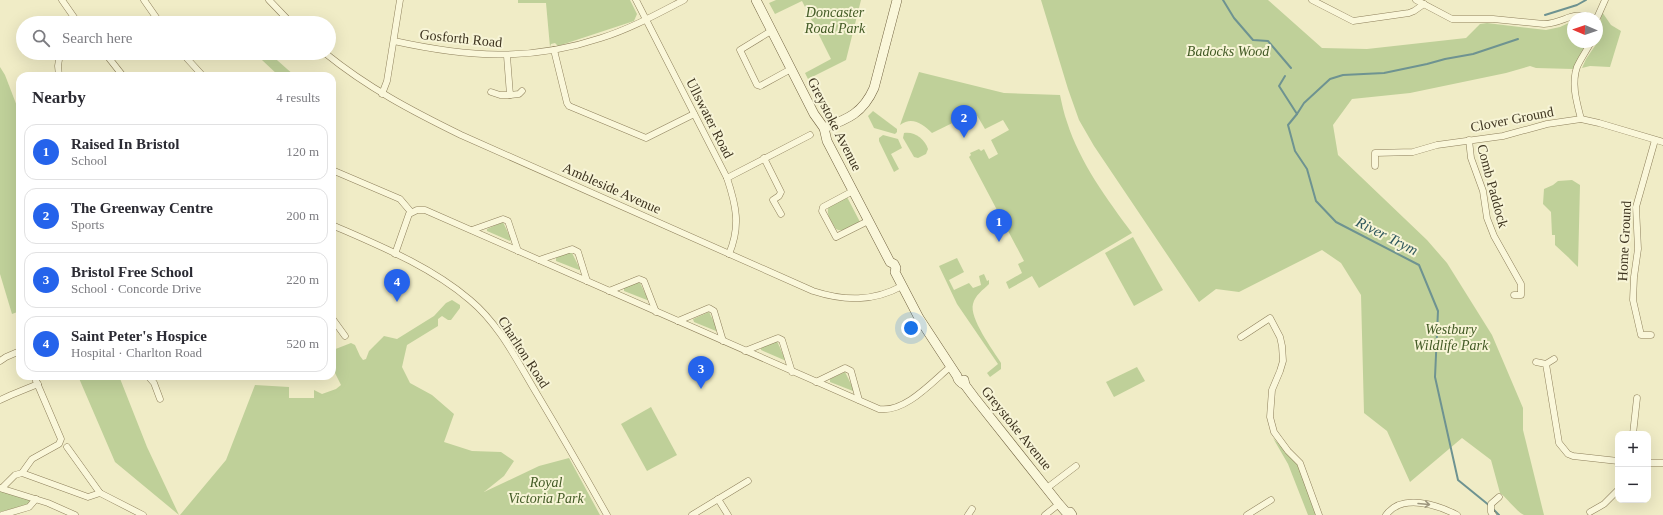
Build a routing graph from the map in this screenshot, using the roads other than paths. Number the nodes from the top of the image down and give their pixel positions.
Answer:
1 (62, 0) edge
2 (144, 0) edge
3 (269, 0) edge
4 (400, 0) edge
5 (636, 0) edge
6 (684, 0) edge
7 (756, 0) edge
8 (897, 0) edge
9 (1312, 0) edge
10 (1416, 0) edge
11 (1605, 0) edge
12 (1424, 4) junction
13 (1599, 12) edge
14 (73, 16) edge
15 (155, 16) edge
16 (284, 16) edge
17 (1567, 18) edge
18 (646, 20) junction
19 (772, 31) junction
20 (394, 41) junction
21 (1588, 48) edge
22 (554, 50) junction
23 (507, 56) junction
24 (58, 60) edge
25 (110, 60) edge
26 (188, 60) edge
27 (334, 60) edge
28 (791, 69) junction
29 (59, 72) edge
30 (120, 72) edge
31 (199, 72) edge
32 (522, 91) dead end
33 (491, 92) dead end
34 (382, 94) junction
35 (510, 95) junction
36 (694, 114) junction
37 (1581, 120) junction
38 (824, 128) junction
39 (810, 135) dead end
40 (1468, 140) junction
41 (1655, 140) junction
42 (1663, 142) edge
43 (764, 158) junction
44 (1375, 166) dead end
45 (336, 172) edge
46 (727, 178) junction
47 (853, 191) junction
48 (411, 212) junction
49 (781, 214) dead end
50 (868, 221) junction
51 (336, 227) edge
52 (472, 230) junction
53 (518, 251) junction
54 (395, 254) junction
55 (729, 254) junction
56 (539, 260) junction
57 (587, 281) junction
58 (902, 286) junction
59 (609, 291) junction
60 (1514, 295) dead end
61 (656, 312) junction
62 (678, 321) junction
63 (336, 324) edge
64 (1651, 335) dead end
65 (345, 336) dead end
66 (1241, 336) dead end
67 (723, 341) junction
68 (745, 351) junction
69 (16, 352) edge
70 (1554, 359) dead end
71 (0, 362) edge
72 (1536, 362) dead end
73 (1546, 364) junction
74 (950, 367) junction
75 (792, 372) junction
76 (36, 380) edge
77 (151, 380) edge
78 (816, 382) junction
79 (38, 384) junction
80 (1637, 398) dead end
81 (160, 399) dead end
82 (0, 400) edge
83 (859, 400) junction
84 (1633, 431) edge
85 (67, 447) dead end
86 (1615, 461) edge
87 (1651, 462) edge
88 (1663, 463) edge
89 (1076, 466) dead end
90 (22, 473) junction
91 (748, 480) dead end
92 (1, 488) edge
93 (1047, 488) junction
94 (100, 493) junction
95 (1615, 493) edge
96 (1499, 497) dead end
97 (36, 499) junction
98 (718, 499) junction
99 (1271, 500) dead end
100 (1059, 504) junction
101 (972, 509) dead end
102 (1590, 512) dead end
103 (1388, 513) edge
104 (1068, 514) edge
105 (1492, 514) edge
106 (2, 515) edge
107 (75, 515) edge
108 (143, 515) edge
109 (607, 515) edge
110 (692, 515) edge
111 (728, 515) edge
112 (968, 515) edge
113 (1044, 515) edge
114 (1248, 515) edge
115 (1319, 515) edge
116 (1457, 515) edge

1 - 14 street
2 - 15 street
3 - 16 street
4 - 20 street
5 - 18 street, Ullswater Road
6 - 18 street, Gosforth Road
7 - 19 street, Greystoke Avenue
8 - 38 street
9 - 12 street
10 - 12 street
11 - 13 street
12 - 17 street
18 - 22 street, Gosforth Road
18 - 36 street, Ullswater Road
19 - 28 street, Greystoke Avenue
19 - 28 street, Greystoke Avenue
20 - 23 street, Gosforth Road
20 - 34 street
21 - 37 street
22 - 23 street, Gosforth Road
22 - 36 street
23 - 35 street
24 - 29 street
25 - 30 street
26 - 31 street
27 - 34 street, Ambleside Avenue
28 - 38 street, Greystoke Avenue
32 - 35 street
33 - 35 street
34 - 55 street, Ambleside Avenue
36 - 46 street, Ullswater Road
37 - 40 street, Clover Ground
37 - 41 street, Clover Ground
38 - 47 street, Greystoke Avenue
39 - 43 street
40 - 44 street, Clover Ground
40 - 60 street, Comb Paddock
41 - 42 street, Clover Ground
41 - 64 street, Home Ground
43 - 46 street
43 - 49 street
45 - 48 street
46 - 55 street, Ullswater Road
47 - 50 street, Greystoke Avenue
47 - 50 street, Greystoke Avenue
48 - 52 street
48 - 54 street
50 - 58 street, Greystoke Avenue
51 - 54 street, Charlton Road
52 - 53 street
52 - 53 street
53 - 56 street
54 - 109 street, Charlton Road
55 - 58 street, Ambleside Avenue
56 - 57 street
56 - 57 street
57 - 59 street
58 - 74 street, Greystoke Avenue
59 - 61 street
59 - 61 street
61 - 62 street
62 - 67 street
62 - 67 street
63 - 65 street
66 - 115 street
67 - 68 street
68 - 75 street
68 - 75 street
69 - 71 street
70 - 73 street
72 - 73 street
73 - 86 street
74 - 83 street
74 - 93 street, Greystoke Avenue
75 - 78 street
76 - 79 street
77 - 81 street
78 - 83 street
78 - 83 street
79 - 82 street
79 - 90 street
80 - 84 street
85 - 94 street
87 - 88 street
89 - 93 street, Greystoke Avenue
90 - 92 street
90 - 94 street
91 - 98 street
92 - 97 street
93 - 100 street, Greystoke Avenue
94 - 108 street
95 - 102 street
96 - 105 street
97 - 106 street
97 - 107 street
98 - 110 street
98 - 111 street
99 - 114 street
100 - 104 street, Greystoke Avenue
100 - 113 street
101 - 112 street
103 -> 116 street

